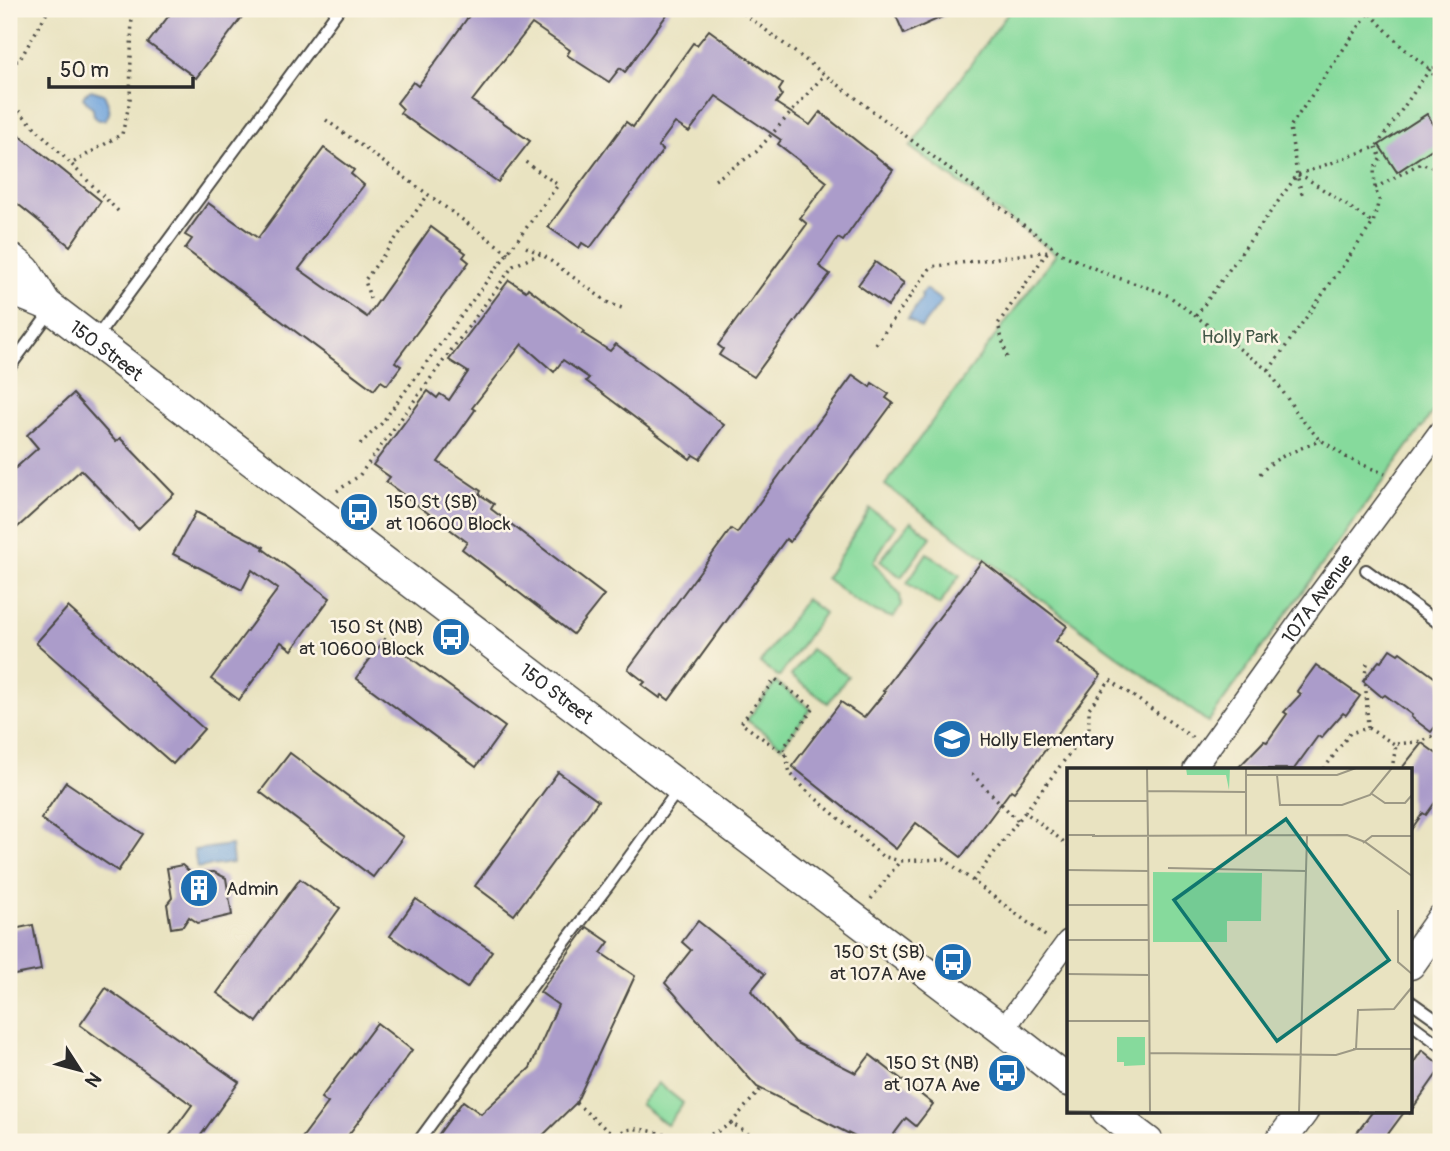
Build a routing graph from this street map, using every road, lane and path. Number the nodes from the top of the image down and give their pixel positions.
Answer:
1 (49, 9) edge
2 (132, 9) edge
3 (339, 9) edge
4 (738, 9) edge
5 (1368, 10) edge
6 (9, 62) edge
7 (1441, 66) edge
8 (1430, 69) junction
9 (825, 74) junction
10 (1441, 87) edge
11 (9, 101) edge
12 (326, 120) dead end
13 (1376, 147) junction
14 (1441, 161) edge
15 (524, 162) dead end
16 (71, 164) junction
17 (1297, 175) junction
18 (715, 180) dead end
19 (1375, 188) junction
20 (1302, 194) dead end
21 (428, 195) junction
22 (118, 211) dead end
23 (1373, 223) junction
24 (526, 247) dead end
25 (1050, 249) junction
26 (508, 253) junction
27 (540, 254) junction
28 (9, 257) edge
29 (9, 289) edge
30 (370, 299) dead end
31 (49, 306) junction
32 (622, 308) dead end
33 (1196, 316) junction
34 (94, 341) junction
35 (876, 344) dead end
36 (1007, 357) dead end
37 (9, 368) edge
38 (1269, 371) junction
39 (1441, 429) edge
40 (1321, 440) junction
41 (360, 444) dead end
42 (1260, 474) dead end
43 (1391, 476) dead end
44 (337, 491) dead end
45 (1366, 570) dead end
46 (1441, 625) edge
47 (1368, 659) dead end
48 (1368, 728) junction
49 (1441, 732) edge
50 (1193, 737) dead end
51 (1396, 744) junction
52 (786, 755) junction
53 (1195, 768) edge
54 (1325, 768) edge
55 (1392, 768) edge
56 (972, 774) dead end
57 (680, 787) junction
58 (1025, 812) junction
59 (1018, 821) junction
60 (1067, 844) edge
61 (900, 861) junction
62 (972, 881) junction
63 (871, 899) dead end
64 (1441, 920) edge
65 (1060, 941) edge
66 (1412, 961) edge
67 (1412, 1002) edge
68 (1441, 1023) edge
69 (1412, 1024) edge
70 (1003, 1030) junction
71 (1441, 1046) edge
72 (1067, 1079) edge
73 (761, 1088) dead end
74 (576, 1103) dead end
75 (1108, 1112) edge
76 (1302, 1112) edge
77 (732, 1123) junction
78 (702, 1136) junction
79 (614, 1140) edge
80 (418, 1142) edge
81 (698, 1142) edge
82 (761, 1142) edge
83 (1148, 1142) edge
84 (1280, 1142) edge

1 - 6 path
2 - 16 path
3 - 34 lane
4 - 9 path
5 - 8 path
5 - 17 path
7 - 8 path
8 - 10 path
8 - 13 path
9 - 18 path
9 - 25 path
11 - 16 path
12 - 21 path
13 - 17 path
13 - 19 path
14 - 19 path
15 - 26 path
16 - 22 path
17 - 20 path
17 - 23 path
17 - 33 path
19 - 23 path
21 - 26 path
21 - 30 path
23 - 38 path
24 - 27 path
25 - 33 path
25 - 35 path
25 - 36 path
26 - 41 path
27 - 32 path
27 - 44 path
28 - 31 main road, 150 Street
29 - 31 main road, 150 Street
31 - 34 main road, 150 Street
31 - 37 lane
33 - 38 path
34 - 57 main road, 150 Street
38 - 40 path
39 - 53 street, 107A Avenue
40 - 42 path
40 - 43 path
45 - 46 lane
47 - 48 path
48 - 51 path
48 - 54 path
49 - 51 path
50 - 58 path
51 - 55 path
52 - 52 path
52 - 61 path
56 - 59 path
57 - 70 main road, 150 Street
57 - 80 lane
58 - 59 path
58 - 60 path
59 - 62 path
61 - 62 path
61 - 63 path
62 - 65 path
64 - 66 main road
65 - 70 street
67 - 68 lane
69 - 71 lane
70 - 72 main road, 150 Street
73 - 77 path
74 - 79 path
75 - 83 main road
76 - 84 main road
77 - 78 path
77 - 82 path
78 - 79 path
78 - 81 path

